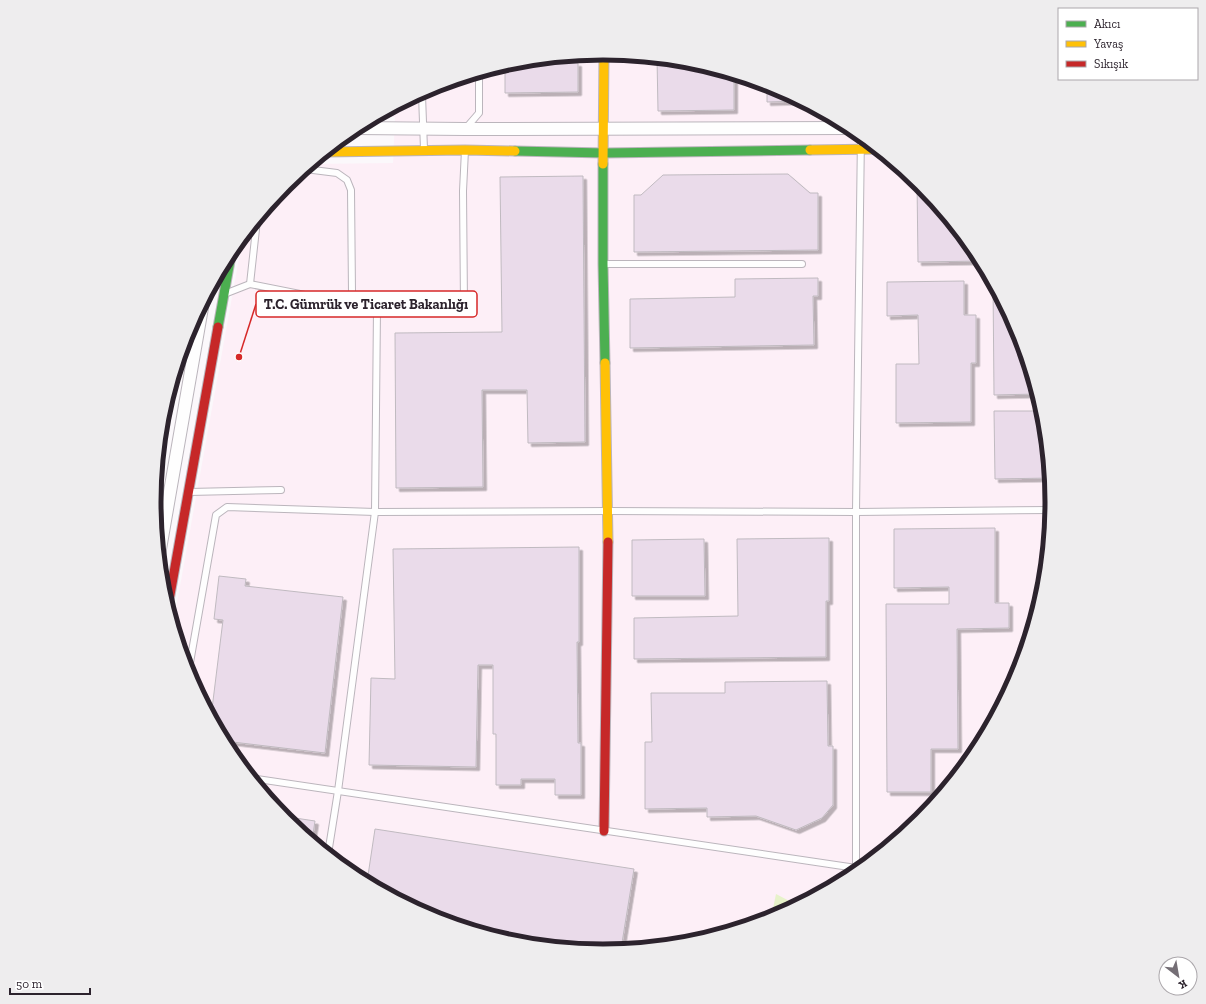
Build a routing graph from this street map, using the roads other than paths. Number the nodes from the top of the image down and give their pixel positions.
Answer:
1 (604, 60) edge
2 (479, 78) edge
3 (422, 99) edge
4 (367, 128) edge
5 (423, 128) junction
6 (839, 128) edge
7 (604, 129) junction
8 (465, 130) junction
9 (860, 142) edge
10 (860, 149) junction
11 (869, 149) edge
12 (424, 150) junction
13 (464, 150) junction
14 (333, 152) edge
15 (604, 153) junction
16 (313, 169) edge
17 (256, 228) edge
18 (603, 264) junction
19 (802, 264) dead end
20 (229, 267) edge
21 (250, 284) junction
22 (223, 294) junction
23 (199, 324) edge
24 (281, 490) dead end
25 (187, 492) junction
26 (1045, 510) edge
27 (608, 511) junction
28 (375, 512) junction
29 (856, 512) junction
30 (162, 535) edge
31 (170, 593) edge
32 (190, 660) edge
33 (259, 779) edge
34 (338, 791) junction
35 (604, 831) junction
36 (329, 849) edge
37 (856, 865) edge
38 (852, 867) edge

1 - 7 street
2 - 8 lane
3 - 5 lane
4 - 5 street
5 - 8 street
5 - 12 lane
6 - 7 street
7 - 8 street
7 - 15 street
8 - 13 street
9 - 10 lane
10 - 11 street
10 - 15 street
10 - 29 lane
12 - 13 street
12 - 14 street
13 - 15 street
13 - 28 lane
15 - 18 street
16 - 21 lane
17 - 21 lane
18 - 19 lane
18 - 27 street
20 - 22 street
21 - 22 lane
22 - 25 street
23 - 30 street
24 - 25 lane
25 - 31 street
26 - 29 lane
27 - 28 lane
27 - 29 lane
27 - 35 street
28 - 32 lane
28 - 34 lane
29 - 37 lane
33 - 34 lane
34 - 35 lane
34 - 36 lane
35 - 38 lane

